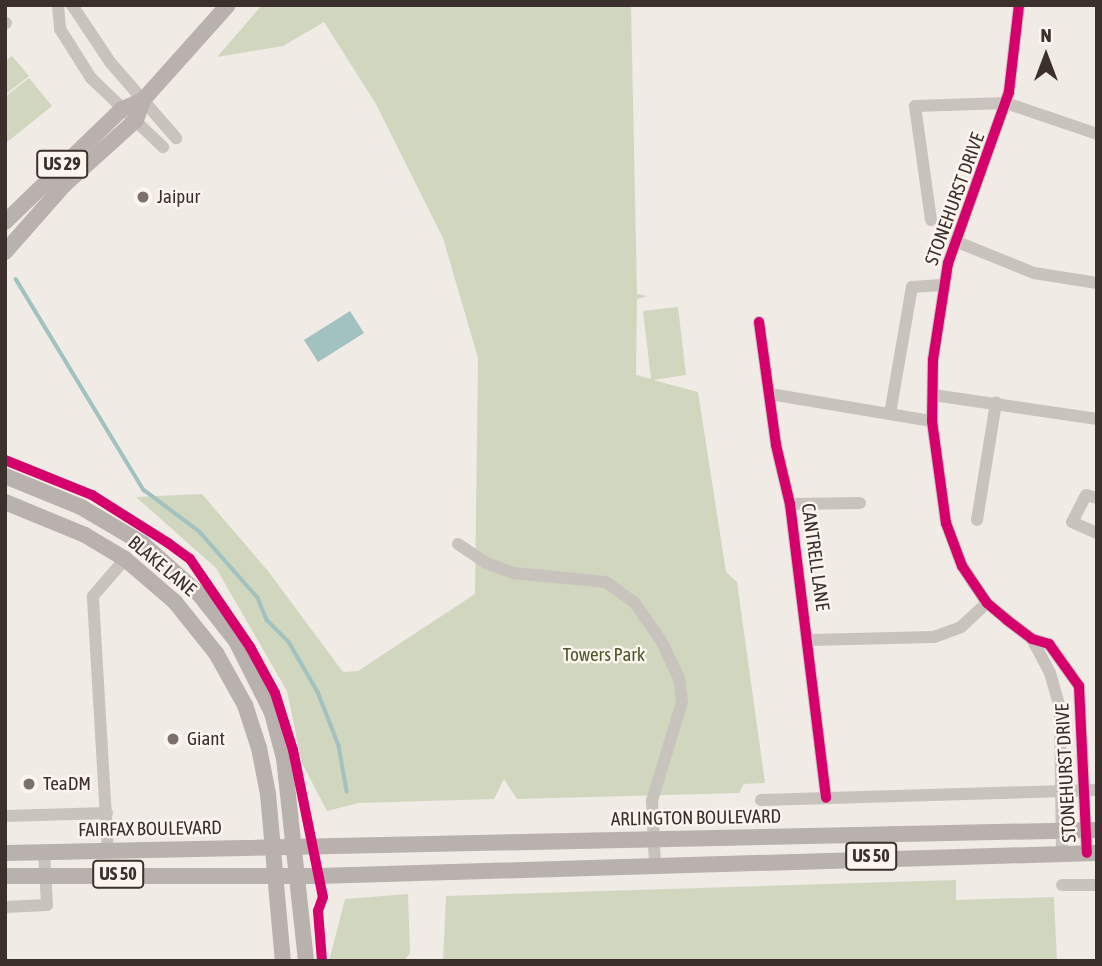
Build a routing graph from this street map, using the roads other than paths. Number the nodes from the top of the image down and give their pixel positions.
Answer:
1 (58, 5) edge
2 (72, 5) edge
3 (228, 5) edge
4 (1019, 5) edge
5 (143, 100) junction
6 (1006, 103) junction
7 (122, 109) junction
8 (136, 120) junction
9 (1097, 134) edge
10 (176, 138) dead end
11 (163, 147) dead end
12 (931, 220) dead end
13 (5, 222) edge
14 (955, 241) junction
15 (5, 252) edge
16 (1097, 283) edge
17 (944, 285) junction
18 (760, 322) dead end
19 (770, 394) junction
20 (933, 395) junction
21 (996, 403) junction
22 (890, 414) junction
23 (1097, 419) edge
24 (932, 421) junction
25 (5, 476) edge
26 (1097, 498) edge
27 (5, 502) edge
28 (860, 503) dead end
29 (790, 504) junction
30 (977, 520) dead end
31 (1097, 533) edge
32 (458, 544) dead end
33 (125, 559) junction
34 (987, 603) junction
35 (1032, 639) junction
36 (809, 640) junction
37 (1091, 790) edge
38 (1060, 791) junction
39 (826, 798) junction
40 (761, 800) dead end
41 (107, 813) junction
42 (5, 816) edge
43 (1061, 830) junction
44 (1092, 830) edge
45 (652, 839) junction
46 (273, 849) junction
47 (296, 849) junction
48 (108, 851) junction
49 (44, 852) junction
50 (5, 853) edge
51 (1062, 853) junction
52 (1092, 853) edge
53 (655, 865) junction
54 (46, 874) junction
55 (5, 876) edge
56 (276, 876) junction
57 (298, 877) junction
58 (1097, 885) edge
59 (1062, 886) dead end
60 (5, 907) edge
61 (283, 961) edge
62 (306, 961) edge

1 - 7 street
2 - 5 street
3 - 5 main road, US 29
4 - 6 street, STONEHURST DRIVE
5 - 7 main road, US 29
5 - 8 main road, US 29
5 - 10 street
6 - 9 street
6 - 12 street
6 - 14 street, STONEHURST DRIVE
7 - 8 street
7 - 13 main road, US 29
8 - 11 street
8 - 15 main road, US 29
14 - 16 street
14 - 17 street, STONEHURST DRIVE
17 - 20 street, STONEHURST DRIVE
17 - 22 street
18 - 19 street, CANTRELL LANE
19 - 22 street
19 - 29 street, CANTRELL LANE
20 - 21 street
20 - 24 street, STONEHURST DRIVE
21 - 23 street
21 - 30 street
22 - 24 street
24 - 34 street, STONEHURST DRIVE
25 - 47 main road, BLAKE LANE
26 - 31 street
27 - 33 main road, BLAKE LANE
28 - 29 street
29 - 36 street, CANTRELL LANE
32 - 45 street
33 - 41 street
33 - 46 main road, BLAKE LANE
34 - 35 street, STONEHURST DRIVE
34 - 36 street
35 - 37 street, STONEHURST DRIVE
35 - 38 street, STONEHURST DRIVE
36 - 39 street, CANTRELL LANE
37 - 38 street
37 - 44 street, STONEHURST DRIVE
38 - 39 street
38 - 43 street, STONEHURST DRIVE
39 - 40 street
41 - 42 street
41 - 48 street
43 - 44 main road, ARLINGTON BOULEVARD / US 50
43 - 45 main road, ARLINGTON BOULEVARD / US 50
43 - 51 street, STONEHURST DRIVE
44 - 52 street, STONEHURST DRIVE
45 - 47 main road, ARLINGTON BOULEVARD / US 50
45 - 53 street
46 - 47 main road, FAIRFAX BOULEVARD / US 50
46 - 48 main road, FAIRFAX BOULEVARD / US 50
46 - 56 main road, BLAKE LANE
47 - 57 main road, BLAKE LANE
48 - 49 main road, FAIRFAX BOULEVARD / US 50
49 - 50 main road, FAIRFAX BOULEVARD / US 50
49 - 54 street
51 - 52 main road, US 50
51 - 53 main road, US 50
53 - 57 main road, US 50
54 - 55 main road, US 50
54 - 56 main road, US 50
54 - 60 street
56 - 57 main road, US 50
56 - 61 main road, BLAKE LANE
57 - 62 main road, BLAKE LANE
58 - 59 street

